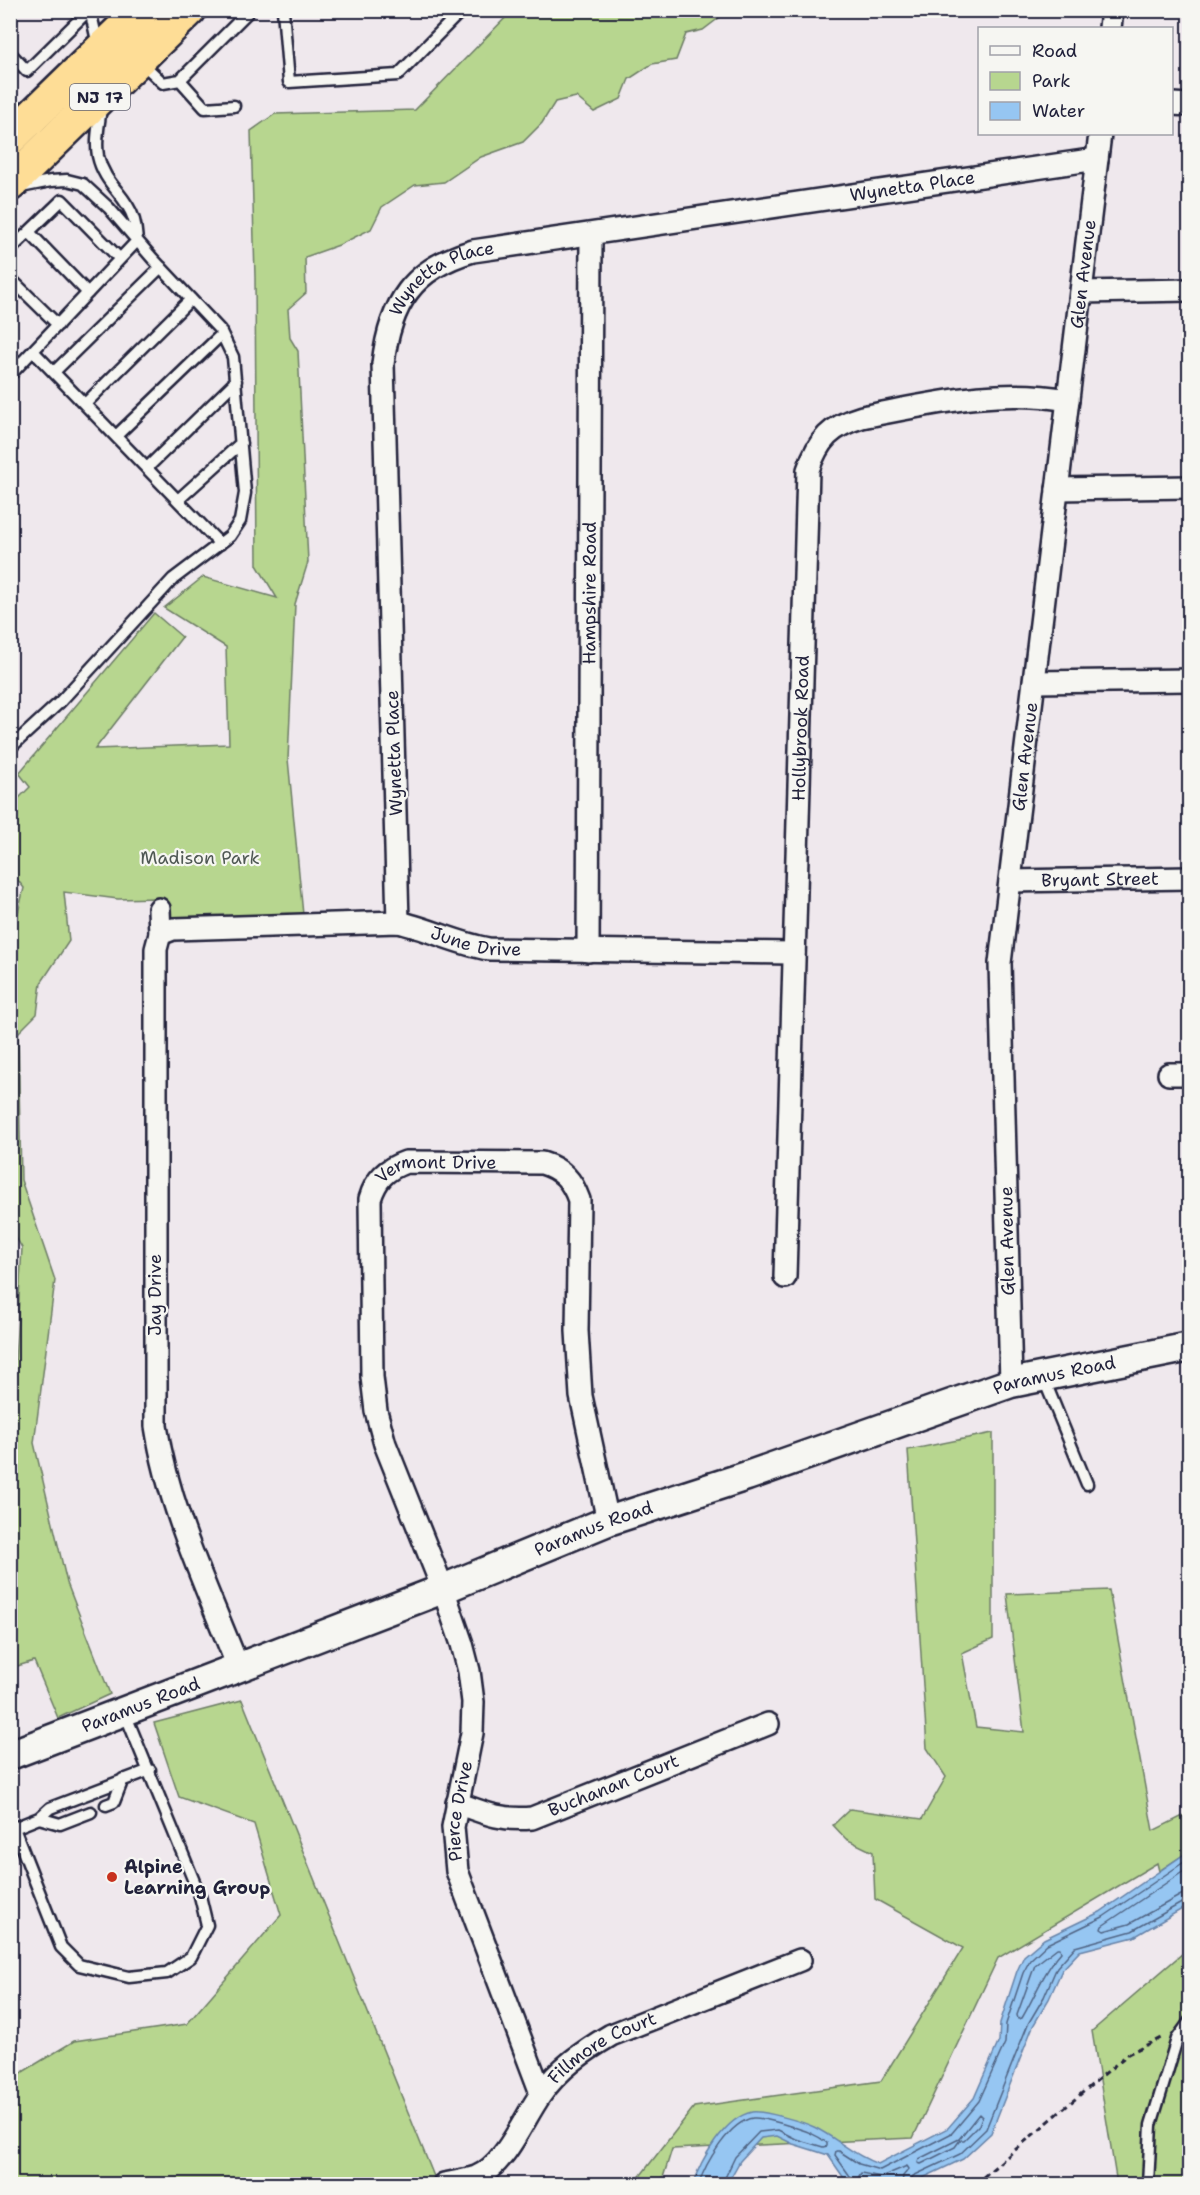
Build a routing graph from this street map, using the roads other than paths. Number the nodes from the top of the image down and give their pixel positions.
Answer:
1 (89, 10) edge
2 (142, 10) edge
3 (189, 10) edge
4 (250, 10) edge
5 (283, 10) edge
6 (462, 10) edge
7 (1112, 10) edge
8 (1110, 27) edge
9 (99, 51) junction
10 (10, 53) edge
11 (138, 60) junction
12 (180, 80) junction
13 (104, 93) junction
14 (1173, 104) edge
15 (1190, 105) edge
16 (234, 106) dead end
17 (16, 129) edge
18 (1100, 135) edge
19 (1097, 159) junction
20 (10, 184) edge
21 (10, 189) edge
22 (29, 232) junction
23 (591, 235) junction
24 (137, 241) junction
25 (10, 250) edge
26 (120, 259) junction
27 (161, 267) junction
28 (10, 278) edge
29 (1190, 290) edge
30 (1081, 292) junction
31 (88, 293) junction
32 (191, 299) junction
33 (58, 325) junction
34 (222, 334) junction
35 (33, 351) junction
36 (10, 356) edge
37 (19, 365) junction
38 (54, 372) junction
39 (10, 375) edge
40 (236, 381) junction
41 (1068, 400) junction
42 (85, 404) junction
43 (116, 436) junction
44 (241, 443) junction
45 (147, 468) junction
46 (1190, 487) edge
47 (1057, 489) junction
48 (178, 500) junction
49 (220, 544) junction
50 (1190, 680) edge
51 (1034, 682) junction
52 (10, 748) edge
53 (1190, 878) edge
54 (1010, 881) junction
55 (159, 909) dead end
56 (398, 922) junction
57 (160, 934) junction
58 (588, 951) junction
59 (794, 953) junction
60 (785, 1276) dead end
61 (1190, 1347) edge
62 (1043, 1377) junction
63 (1011, 1383) junction
64 (1087, 1484) dead end
65 (608, 1521) junction
66 (443, 1589) junction
67 (238, 1667) junction
68 (124, 1710) junction
69 (768, 1724) dead end
70 (10, 1755) edge
71 (150, 1770) junction
72 (123, 1779) junction
73 (457, 1803) junction
74 (106, 1805) dead end
75 (90, 1812) dead end
76 (39, 1818) junction
77 (12, 1827) edge
78 (800, 1960) dead end
79 (1188, 2024) edge
80 (541, 2093) junction
81 (444, 2184) edge
82 (1148, 2184) edge

1 - 9 lane
1 - 10 lane
2 - 9 highway, NJ 17
3 - 11 highway, NJ 17
4 - 12 lane
5 - 6 lane
7 - 8 street
9 - 17 highway, NJ 17
11 - 12 lane
11 - 13 highway, NJ 17
12 - 16 lane
13 - 20 highway, NJ 17
13 - 24 lane
14 - 15 street
18 - 19 street, Glen Avenue
19 - 23 street, Wynetta Place
19 - 30 street, Glen Avenue
21 - 24 lane
22 - 25 lane
22 - 26 lane
22 - 31 lane
23 - 56 street, Wynetta Place
23 - 58 street, Hampshire Road
24 - 26 lane
24 - 27 lane
26 - 31 lane
27 - 32 lane
27 - 38 lane
28 - 33 lane
29 - 30 street
30 - 41 street, Glen Avenue
31 - 33 lane
32 - 34 lane
32 - 42 lane
33 - 35 lane
34 - 40 lane
34 - 43 lane
35 - 37 lane
35 - 38 lane
36 - 37 lane
37 - 39 lane
38 - 42 lane
40 - 44 lane
40 - 45 lane
41 - 47 street, Glen Avenue
41 - 59 street, Hollybrook Road
42 - 43 lane
43 - 45 lane
44 - 48 lane
44 - 49 lane
45 - 48 lane
46 - 47 street
47 - 51 street, Glen Avenue
48 - 49 lane
49 - 52 lane
50 - 51 street
51 - 54 street, Glen Avenue
53 - 54 street, Bryant Street
54 - 63 street, Glen Avenue
55 - 57 street, Jay Drive
56 - 57 street, June Drive
56 - 58 street, June Drive
57 - 67 street, Jay Drive
58 - 59 street, June Drive
59 - 60 street, Hollybrook Road
61 - 62 main road, Paramus Road
62 - 63 main road, Paramus Road
62 - 64 lane
63 - 65 main road, Paramus Road
65 - 66 main road, Paramus Road
65 - 66 street, Vermont Drive
66 - 67 main road, Paramus Road
66 - 73 street, Pierce Drive
67 - 68 main road, Paramus Road
68 - 70 main road, Paramus Road
68 - 71 lane
69 - 73 street, Buchanan Court
71 - 72 lane
71 - 77 lane
72 - 74 lane
72 - 76 lane
73 - 80 street, Pierce Drive
75 - 76 lane
76 - 77 lane
78 - 80 street, Fillmore Court
79 - 82 lane
80 - 81 street, Fillmore Court

